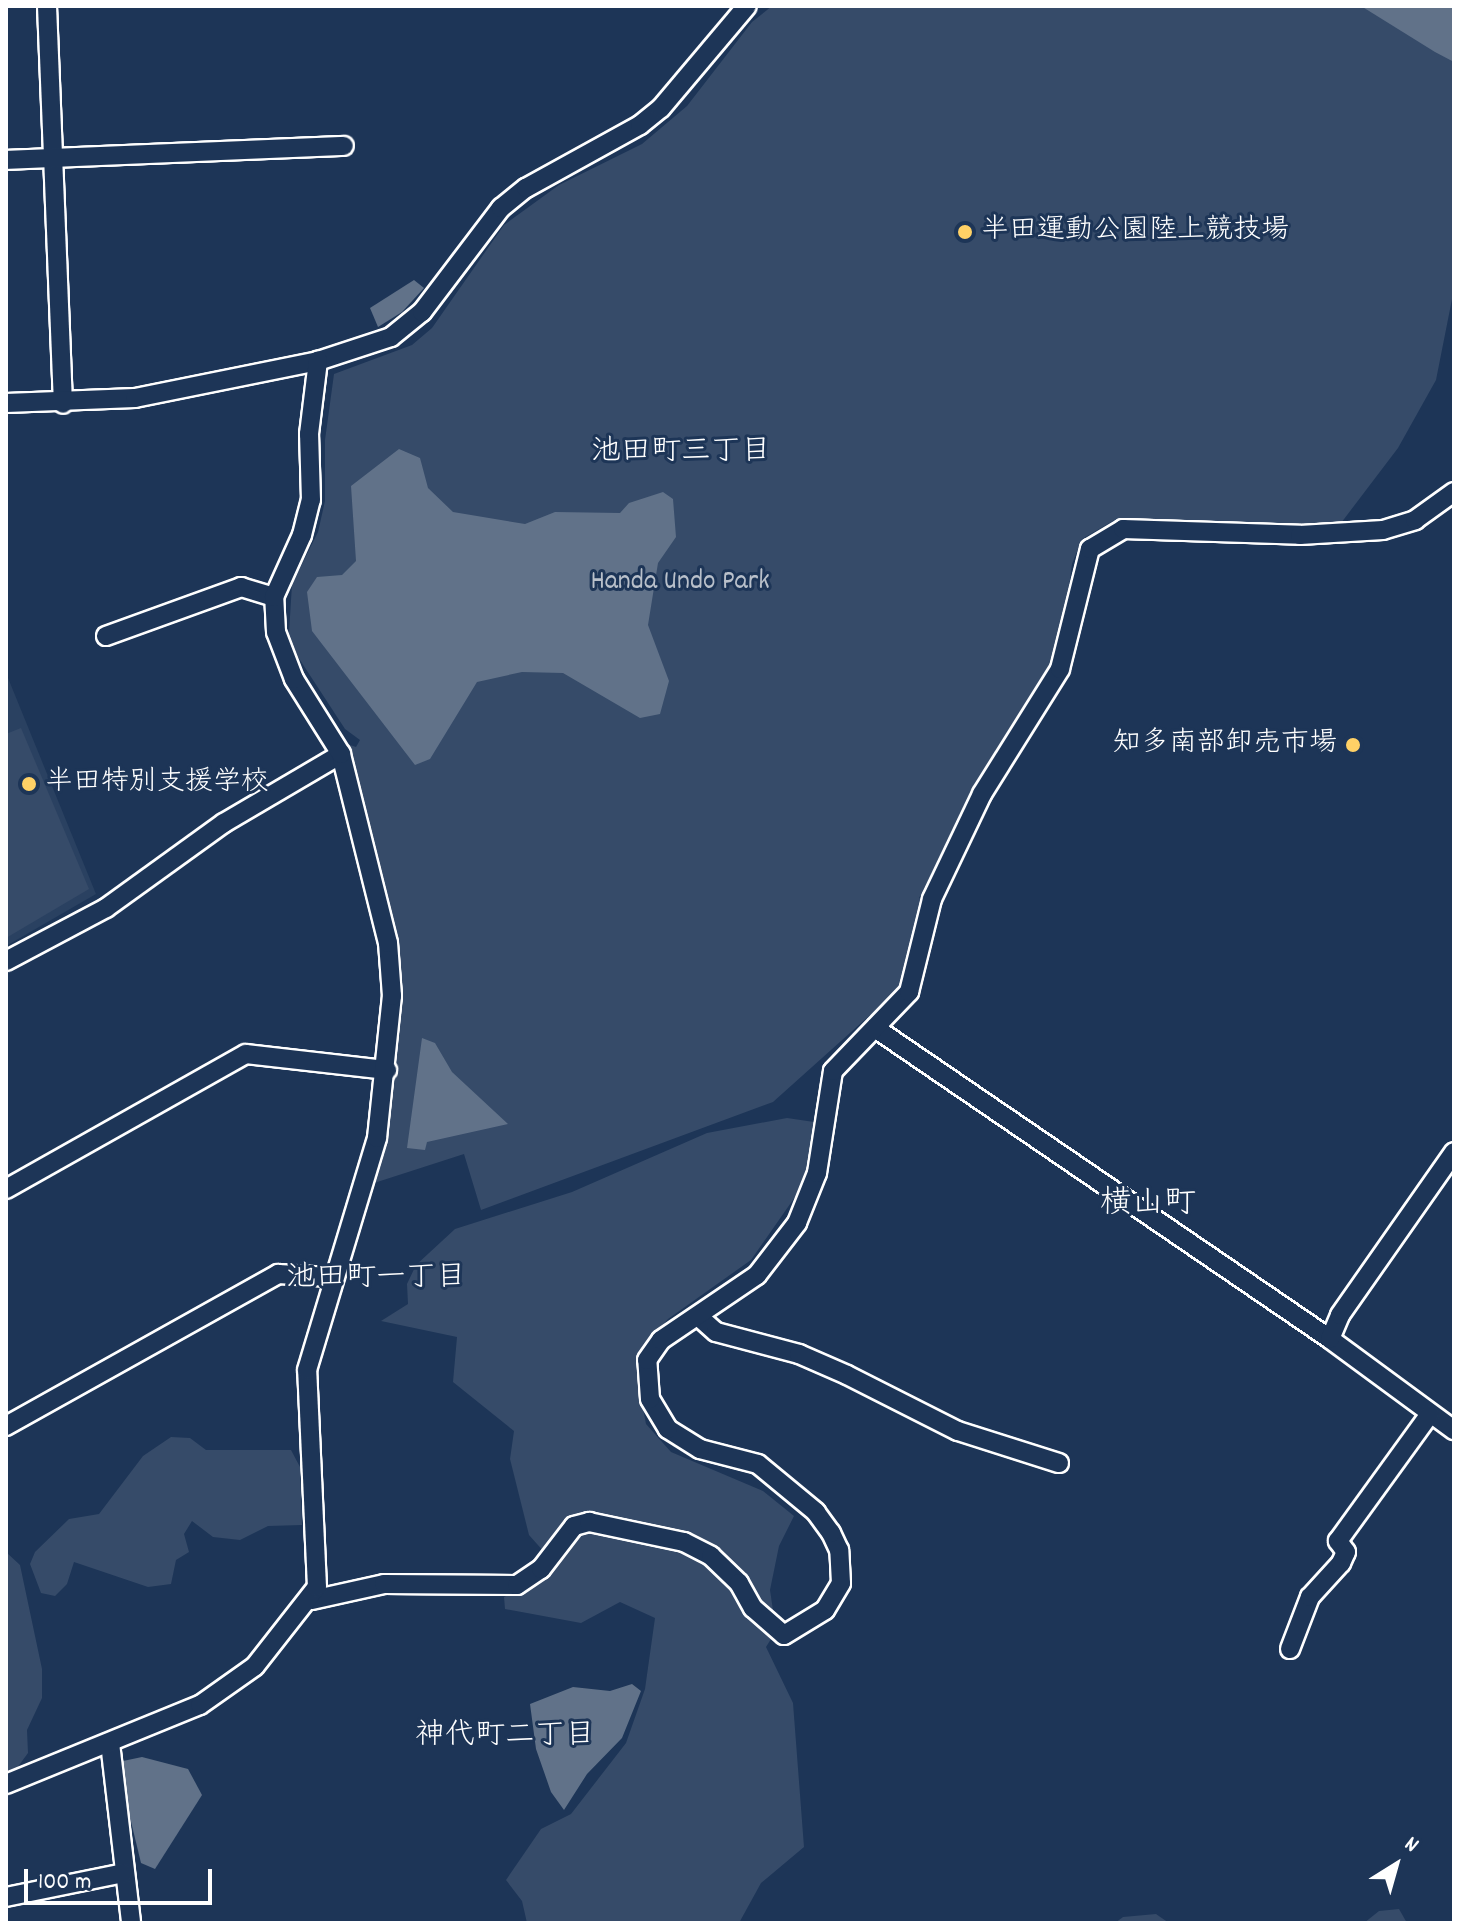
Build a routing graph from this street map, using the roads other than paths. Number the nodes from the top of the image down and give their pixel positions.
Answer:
1 (47, 6) edge
2 (747, 6) edge
3 (344, 146) dead end
4 (52, 158) junction
5 (6, 160) edge
6 (318, 361) junction
7 (6, 403) edge
8 (63, 404) junction
9 (1454, 492) edge
10 (274, 597) junction
11 (106, 636) dead end
12 (337, 746) junction
13 (6, 961) edge
14 (875, 1028) junction
15 (387, 1070) junction
16 (1454, 1152) edge
17 (6, 1189) edge
18 (331, 1277) junction
19 (698, 1316) junction
20 (1330, 1339) junction
21 (1430, 1414) junction
22 (6, 1426) edge
23 (1454, 1430) edge
24 (1059, 1463) dead end
25 (312, 1600) junction
26 (1290, 1649) dead end
27 (110, 1743) junction
28 (6, 1784) edge
29 (124, 1873) junction
30 (6, 1897) edge
31 (131, 1923) edge

1 - 4 street
2 - 6 street
3 - 4 street
4 - 5 street
4 - 8 street
6 - 8 street
6 - 10 street
7 - 8 street
9 - 14 street
10 - 11 street
10 - 12 street
12 - 13 street
12 - 15 street
14 - 19 street
14 - 20 street
15 - 17 street
15 - 18 street
16 - 20 street
18 - 22 street
18 - 25 street
19 - 24 street
19 - 25 street
20 - 21 street
21 - 23 street
21 - 26 street
25 - 27 street
27 - 28 street
27 - 29 street
29 - 30 street
29 - 31 street

